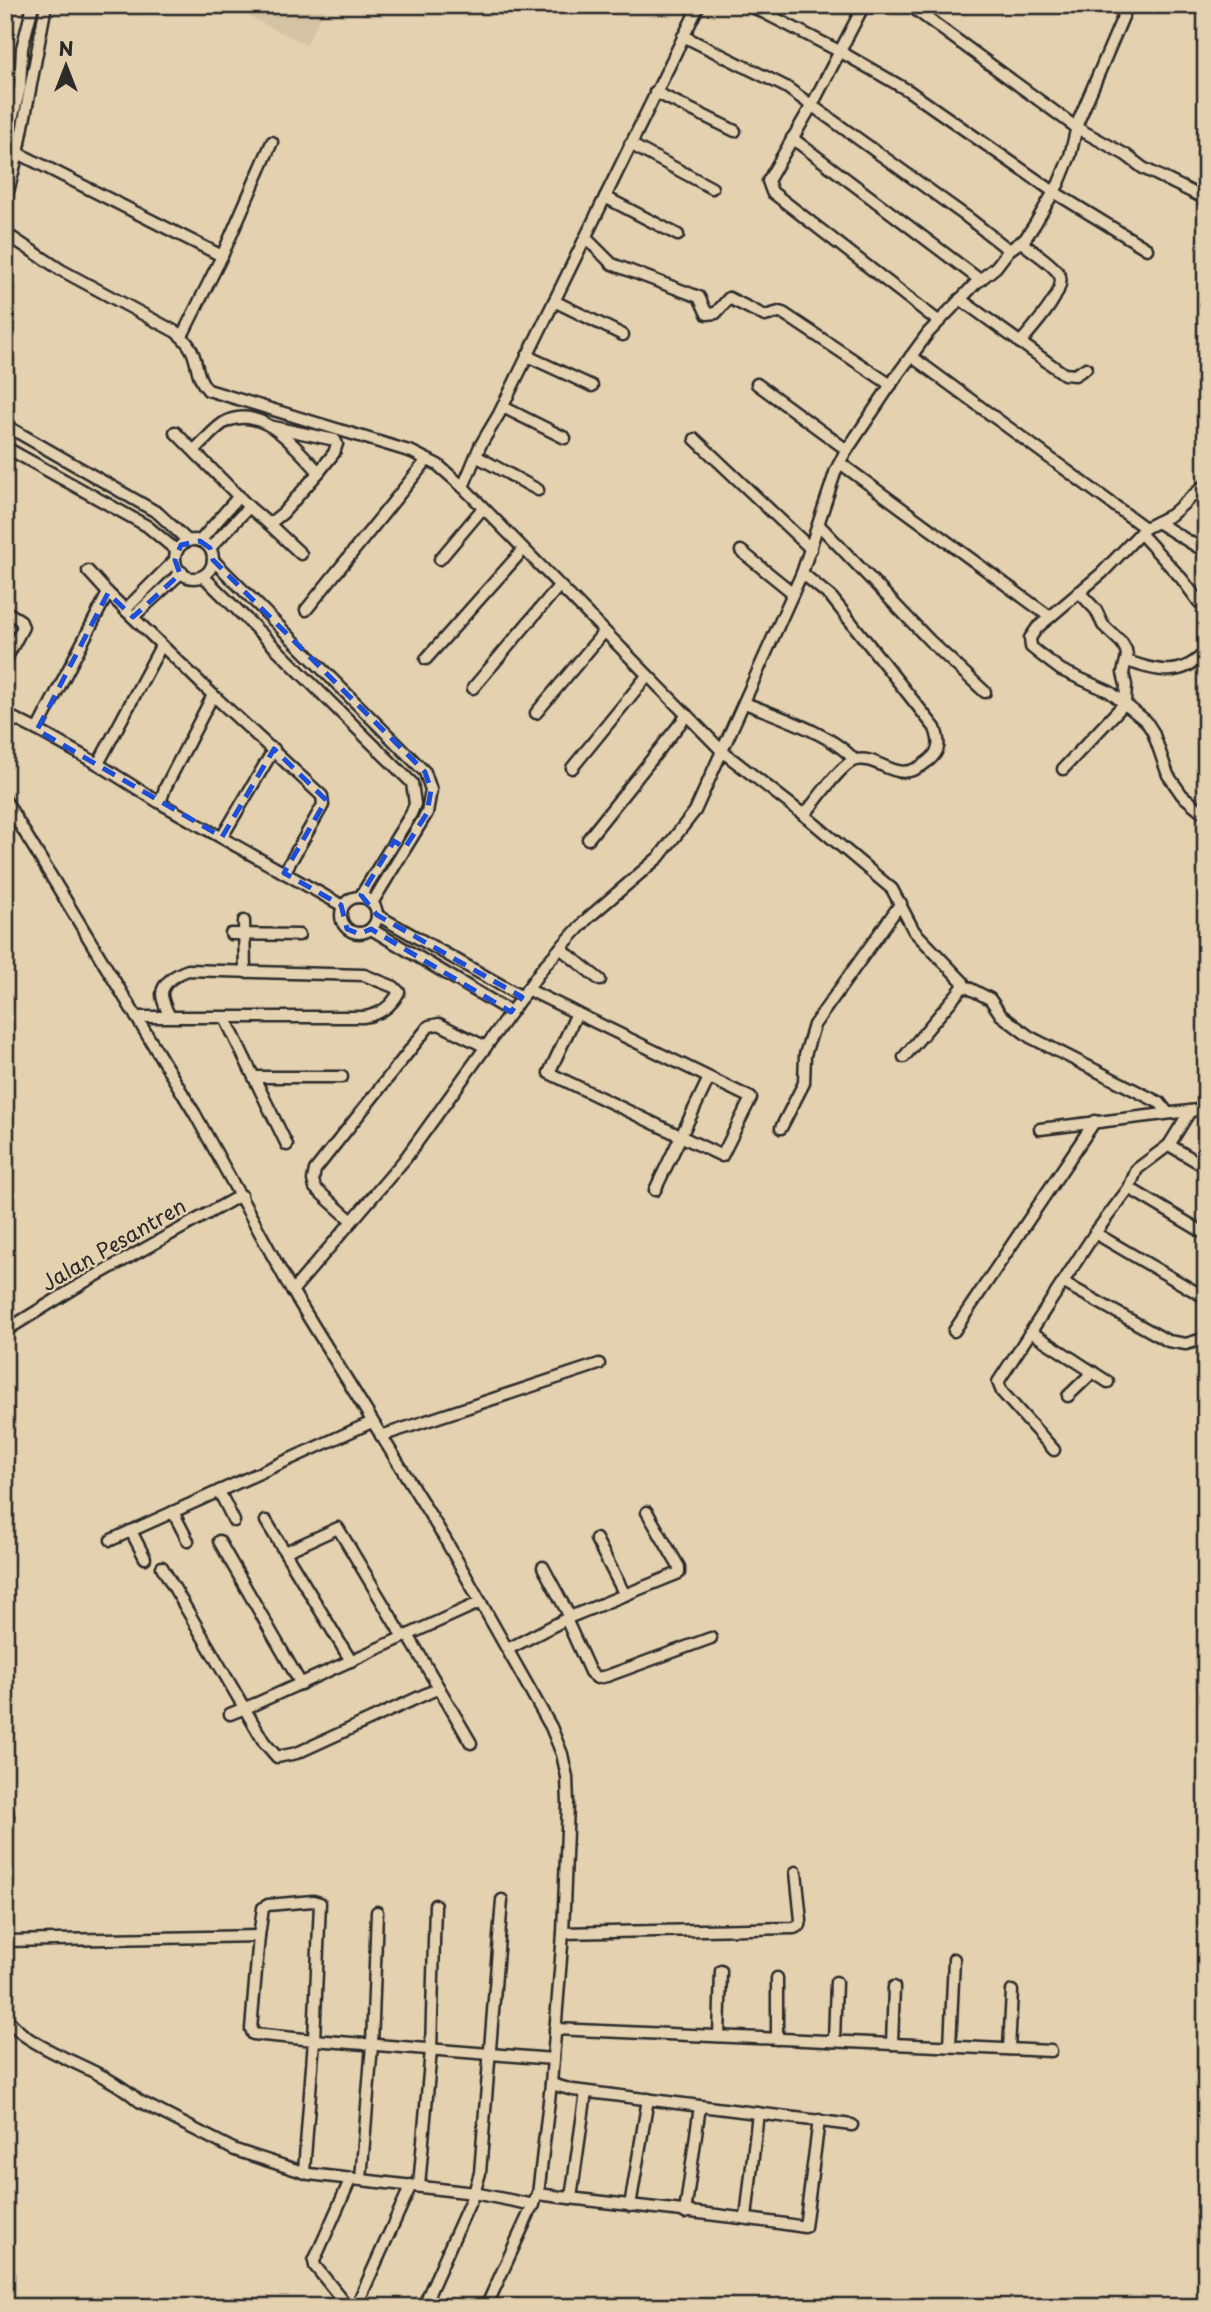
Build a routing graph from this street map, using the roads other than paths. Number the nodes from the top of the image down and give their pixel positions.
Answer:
1 (33, 5) edge
2 (46, 5) edge
3 (699, 5) edge
4 (749, 5) edge
5 (864, 5) edge
6 (908, 5) edge
7 (1128, 5) edge
8 (683, 36) junction
9 (841, 52) junction
10 (655, 92) junction
11 (812, 105) junction
12 (1077, 128) junction
13 (735, 131) dead end
14 (792, 138) junction
15 (272, 142) dead end
16 (630, 144) junction
17 (5, 148) edge
18 (18, 153) junction
19 (712, 188) dead end
20 (1054, 192) junction
21 (605, 197) junction
22 (1206, 199) edge
23 (5, 203) edge
24 (5, 233) edge
25 (678, 235) dead end
26 (586, 239) junction
27 (1021, 242) junction
28 (1147, 249) dead end
29 (1009, 250) junction
30 (222, 256) junction
31 (980, 280) junction
32 (960, 299) junction
33 (554, 301) junction
34 (938, 321) junction
35 (623, 335) dead end
36 (182, 336) junction
37 (1020, 343) junction
38 (527, 356) junction
39 (911, 356) junction
40 (1086, 368) dead end
41 (757, 384) dead end
42 (891, 385) junction
43 (592, 386) dead end
44 (503, 407) junction
45 (5, 425) edge
46 (273, 427) junction
47 (175, 432) dead end
48 (565, 438) dead end
49 (695, 439) dead end
50 (5, 447) edge
51 (194, 450) junction
52 (847, 450) junction
53 (476, 456) junction
54 (428, 460) junction
55 (840, 463) junction
56 (319, 472) junction
57 (1206, 485) edge
58 (463, 487) junction
59 (538, 490) dead end
60 (239, 496) junction
61 (249, 507) junction
62 (484, 508) junction
63 (1157, 522) junction
64 (269, 524) junction
65 (819, 525) junction
66 (1142, 531) junction
67 (188, 541) junction
68 (201, 541) junction
69 (210, 548) junction
70 (811, 549) junction
71 (523, 550) junction
72 (741, 551) dead end
73 (1206, 552) edge
74 (301, 554) dead end
75 (176, 556) junction
76 (440, 559) dead end
77 (214, 560) junction
78 (88, 571) dead end
79 (181, 572) junction
80 (802, 573) junction
81 (203, 576) junction
82 (559, 586) junction
83 (1079, 592) junction
84 (108, 593) junction
85 (793, 593) junction
86 (1199, 602) dead end
87 (306, 610) dead end
88 (5, 611) edge
89 (129, 613) junction
90 (1050, 617) junction
91 (604, 632) junction
92 (161, 646) junction
93 (1206, 651) edge
94 (426, 659) dead end
95 (5, 661) edge
96 (1127, 661) junction
97 (647, 676) junction
98 (473, 688) dead end
99 (985, 692) dead end
100 (213, 695) junction
101 (745, 703) junction
102 (1125, 703) junction
103 (536, 713) dead end
104 (5, 714) edge
105 (687, 715) junction
106 (37, 730) junction
107 (274, 749) junction
108 (723, 752) junction
109 (854, 760) junction
110 (98, 764) junction
111 (572, 768) dead end
112 (1063, 769) dead end
113 (5, 800) edge
114 (160, 803) junction
115 (804, 815) junction
116 (1206, 815) edge
117 (222, 837) junction
118 (588, 839) dead end
119 (394, 841) junction
120 (405, 848) junction
121 (284, 873) junction
122 (360, 897) junction
123 (372, 903) junction
124 (901, 903) junction
125 (344, 906) junction
126 (377, 915) junction
127 (244, 921) dead end
128 (371, 929) junction
129 (231, 934) dead end
130 (244, 934) junction
131 (299, 935) dead end
132 (560, 948) junction
133 (438, 950) junction
134 (430, 964) junction
135 (245, 972) junction
136 (600, 980) dead end
137 (963, 985) junction
138 (525, 993) junction
139 (511, 1012) junction
140 (577, 1013) junction
141 (136, 1017) junction
142 (170, 1017) junction
143 (225, 1018) junction
144 (486, 1048) junction
145 (904, 1057) dead end
146 (254, 1077) junction
147 (342, 1077) dead end
148 (709, 1077) junction
149 (1206, 1109) edge
150 (1191, 1111) junction
151 (1168, 1113) junction
152 (1095, 1121) junction
153 (781, 1128) dead end
154 (1040, 1129) dead end
155 (681, 1136) junction
156 (287, 1145) dead end
157 (1169, 1145) junction
158 (1206, 1167) edge
159 (1129, 1188) junction
160 (654, 1190) dead end
161 (241, 1195) junction
162 (352, 1221) junction
163 (1095, 1233) junction
164 (1206, 1234) edge
165 (1064, 1283) junction
166 (293, 1290) junction
167 (1206, 1298) edge
168 (5, 1327) edge
169 (954, 1331) dead end
170 (1031, 1332) junction
171 (1206, 1338) edge
172 (599, 1364) dead end
173 (1093, 1372) junction
174 (1108, 1382) dead end
175 (1068, 1396) dead end
176 (372, 1422) junction
177 (381, 1436) junction
178 (1054, 1450) dead end
179 (219, 1491) junction
180 (173, 1511) junction
181 (647, 1512) dead end
182 (234, 1521) dead end
183 (266, 1521) dead end
184 (131, 1531) junction
185 (596, 1539) dead end
186 (111, 1540) dead end
187 (188, 1541) dead end
188 (219, 1541) dead end
189 (285, 1552) junction
190 (145, 1558) dead end
191 (162, 1567) dead end
192 (543, 1567) dead end
193 (625, 1595) junction
194 (481, 1602) junction
195 (568, 1618) junction
196 (405, 1636) junction
197 (711, 1638) dead end
198 (508, 1649) junction
199 (351, 1661) junction
200 (301, 1684) junction
201 (439, 1688) junction
202 (244, 1709) junction
203 (230, 1714) dead end
204 (471, 1743) dead end
205 (5, 1805) edge
206 (5, 1851) edge
207 (796, 1872) dead end
208 (502, 1900) dead end
209 (435, 1905) dead end
210 (377, 1912) dead end
211 (563, 1934) junction
212 (259, 1936) junction
213 (5, 1941) edge
214 (954, 1959) dead end
215 (721, 1971) dead end
216 (776, 1978) dead end
217 (836, 1982) dead end
218 (894, 1987) dead end
219 (1012, 1991) dead end
220 (5, 2017) edge
221 (555, 2029) junction
222 (719, 2036) junction
223 (777, 2039) junction
224 (314, 2040) junction
225 (834, 2041) junction
226 (892, 2044) junction
227 (373, 2045) junction
228 (950, 2046) junction
229 (1009, 2049) junction
230 (431, 2050) junction
231 (1051, 2051) dead end
232 (491, 2054) junction
233 (553, 2059) junction
234 (551, 2084) junction
235 (586, 2092) junction
236 (648, 2099) junction
237 (700, 2106) junction
238 (758, 2113) junction
239 (819, 2120) junction
240 (852, 2124) dead end
241 (304, 2171) junction
242 (356, 2179) junction
243 (415, 2185) junction
244 (474, 2193) junction
245 (538, 2194) junction
246 (571, 2198) junction
247 (534, 2205) junction
248 (630, 2206) junction
249 (685, 2213) junction
250 (746, 2218) junction
251 (348, 2307) edge
252 (356, 2307) edge
253 (423, 2307) edge
254 (486, 2307) edge

1 - 17 street
2 - 18 street
3 - 8 street
4 - 9 street
5 - 9 street
6 - 12 street
7 - 12 street
8 - 10 street
8 - 11 street
9 - 11 street
9 - 20 street
10 - 13 street
10 - 16 street
11 - 14 street
11 - 29 street
12 - 20 street
12 - 22 street
14 - 31 street
14 - 34 street
15 - 30 street
16 - 19 street
16 - 21 street
18 - 23 street
18 - 30 street
20 - 27 street
20 - 28 street
21 - 25 street
21 - 26 street
24 - 36 street
26 - 33 street
26 - 42 street
27 - 29 street
27 - 37 street
29 - 31 street
30 - 36 street
31 - 32 street
32 - 34 street
32 - 37 street
33 - 35 street
33 - 38 street
34 - 39 street
36 - 54 street
37 - 40 street
38 - 43 street
38 - 44 street
39 - 42 street
39 - 66 street
41 - 52 street
42 - 52 street
44 - 48 street
44 - 53 street
45 - 67 street
46 - 51 street
46 - 56 street
46 - 56 street
47 - 51 street
49 - 70 street
50 - 75 street
51 - 60 street
52 - 55 street
53 - 58 street
53 - 59 street
54 - 58 street
54 - 87 street
55 - 65 street
55 - 90 street
56 - 64 street
57 - 63 street
58 - 62 street
60 - 61 street
60 - 68 street
61 - 64 street
61 - 69 street
62 - 71 street
62 - 76 street
63 - 66 street
63 - 73 street
64 - 74 street
65 - 70 street
65 - 99 street
66 - 83 street
66 - 86 street
67 - 68 street
67 - 75 street
68 - 69 street
69 - 77 street
70 - 80 street
71 - 82 street
71 - 94 street
72 - 85 street
75 - 79 street
75 - 89 street
77 - 81 street
77 - 120 street
78 - 84 street
79 - 81 street
79 - 89 street
80 - 85 street
80 - 109 street
81 - 119 street
82 - 91 street
82 - 98 street
83 - 90 street
83 - 96 street
84 - 89 street
84 - 106 street
85 - 101 street
88 - 95 street
89 - 92 street
90 - 102 street
91 - 97 street
91 - 103 street
92 - 100 street
92 - 110 street
93 - 96 street
96 - 102 street
97 - 105 street
97 - 111 street
100 - 107 street
100 - 114 street
101 - 108 street
101 - 109 street
102 - 112 street
102 - 116 street
104 - 106 street
105 - 108 street
105 - 118 street
106 - 110 street
107 - 117 street
107 - 121 street
108 - 115 street
108 - 132 street
109 - 115 street
110 - 114 street
113 - 141 street
114 - 117 street
115 - 124 street
117 - 121 street
119 - 120 street
119 - 122 street
120 - 123 street
121 - 125 street
122 - 123 street
122 - 125 street
123 - 126 street
124 - 137 street
124 - 153 street
125 - 128 street
126 - 128 street
126 - 133 street
127 - 130 street
128 - 134 street
129 - 130 street
130 - 131 street
130 - 135 street
132 - 136 street
132 - 138 street
133 - 134 street
133 - 138 street
134 - 139 street
135 - 142 street
135 - 143 street
137 - 145 street
137 - 151 street
138 - 139 street
138 - 140 street
139 - 144 street
140 - 148 street
140 - 155 street
141 - 142 street
141 - 161 street
142 - 143 street
143 - 146 street
144 - 162 street
144 - 162 street
146 - 147 street
146 - 156 street
148 - 155 street
148 - 155 street
149 - 150 street
150 - 151 street
150 - 157 street
151 - 152 street
152 - 154 street
152 - 169 street
155 - 160 street
157 - 158 street
157 - 159 street
159 - 163 street
159 - 164 street
161 - 166 street
161 - 168 street, Jalan Pesantren
162 - 166 street
163 - 165 street
163 - 167 street
165 - 170 street
165 - 171 street
166 - 176 street
170 - 173 street
170 - 178 street
172 - 177 street
173 - 174 street
173 - 175 street
176 - 177 street
176 - 179 street
177 - 194 street
179 - 180 street
179 - 182 street
180 - 184 street
180 - 187 street
181 - 193 street
183 - 189 street
184 - 186 street
184 - 190 street
185 - 193 street
188 - 200 street
189 - 196 street
189 - 199 street
191 - 202 street
192 - 195 street
193 - 195 street
194 - 196 street
194 - 198 street
195 - 197 street
195 - 198 street
196 - 199 street
196 - 201 street
198 - 211 street
199 - 200 street
200 - 202 street
201 - 202 street
201 - 204 street
202 - 203 street
205 - 206 street
207 - 211 street
208 - 232 street
209 - 230 street
210 - 227 street
211 - 221 street
212 - 213 street
212 - 224 street
212 - 224 street
214 - 228 street
215 - 222 street
216 - 223 street
217 - 225 street
218 - 226 street
219 - 229 street
220 - 241 street
221 - 222 street
221 - 233 street
222 - 223 street
223 - 225 street
224 - 227 street
224 - 241 street
225 - 226 street
226 - 228 street
227 - 230 street
227 - 242 street
228 - 229 street
229 - 231 street
230 - 232 street
230 - 243 street
232 - 233 street
232 - 244 street
233 - 234 street
234 - 235 street
234 - 245 street
235 - 236 street
235 - 246 street
236 - 237 street
236 - 248 street
237 - 238 street
237 - 249 street
238 - 239 street
238 - 250 street
239 - 240 street
239 - 250 street
241 - 242 street
242 - 243 street
242 - 251 street
243 - 244 street
243 - 252 street
244 - 247 street
244 - 253 street
245 - 246 street
245 - 247 street
246 - 248 street
247 - 254 street
248 - 249 street
249 - 250 street

